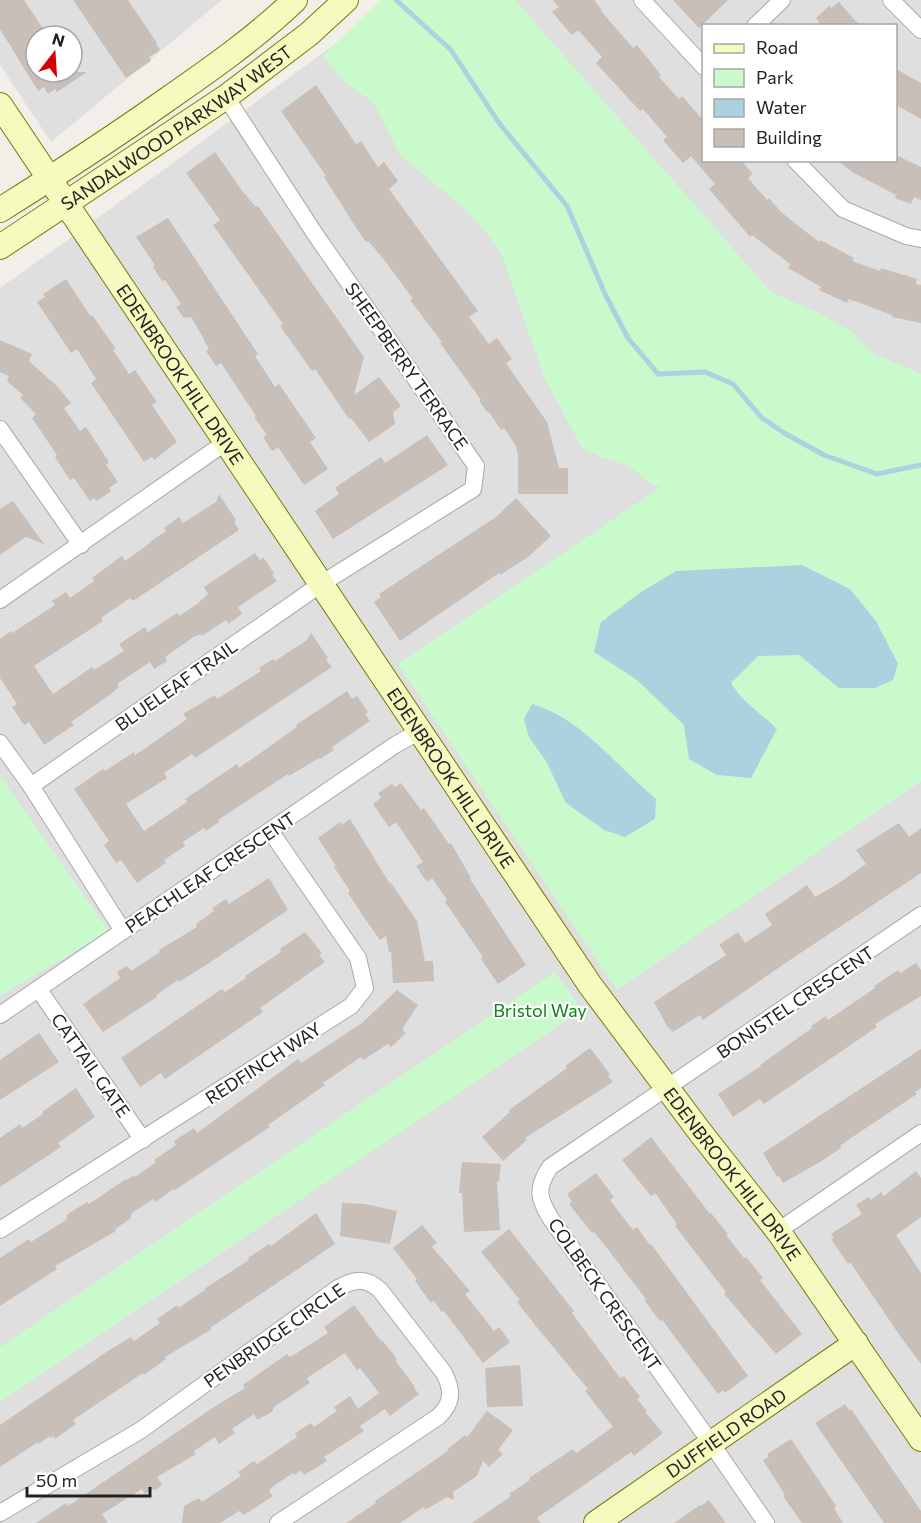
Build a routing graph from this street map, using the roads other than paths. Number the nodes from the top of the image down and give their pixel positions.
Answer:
1 (295, 0) edge
2 (642, 0) edge
3 (782, 0) edge
4 (891, 0) edge
5 (340, 6) edge
6 (757, 24) edge
7 (921, 30) edge
8 (702, 65) edge
9 (226, 97) junction
10 (0, 105) edge
11 (797, 162) edge
12 (50, 179) junction
13 (65, 202) junction
14 (0, 210) edge
15 (921, 239) edge
16 (0, 247) edge
17 (0, 429) edge
18 (226, 442) junction
19 (81, 544) junction
20 (321, 584) junction
21 (0, 600) edge
22 (420, 731) junction
23 (0, 743) edge
24 (31, 786) junction
25 (271, 832) junction
26 (921, 915) edge
27 (123, 931) junction
28 (39, 990) junction
29 (0, 1015) edge
30 (668, 1088) junction
31 (921, 1133) edge
32 (143, 1140) junction
33 (0, 1230) edge
34 (778, 1231) junction
35 (856, 1343) junction
36 (921, 1439) edge
37 (711, 1443) junction
38 (0, 1513) edge
39 (278, 1523) edge
40 (596, 1523) edge
41 (766, 1523) edge

1 - 12 street, SANDALWOOD PARKWAY WEST
2 - 8 street
3 - 6 street
4 - 7 street
5 - 9 street, SANDALWOOD PARKWAY WEST
9 - 13 street, SANDALWOOD PARKWAY WEST
9 - 20 street, SHEEPBERRY TERRACE
10 - 12 street, EDENBROOK HILL DRIVE
11 - 15 street
12 - 13 street, EDENBROOK HILL DRIVE
12 - 14 street, SANDALWOOD PARKWAY WEST
13 - 16 street, SANDALWOOD PARKWAY WEST
13 - 18 street, EDENBROOK HILL DRIVE
17 - 19 street
18 - 19 street
18 - 20 street, EDENBROOK HILL DRIVE
19 - 21 street
20 - 22 street, EDENBROOK HILL DRIVE
20 - 24 street, BLUELEAF TRAIL
22 - 25 street, PEACHLEAF CRESCENT
22 - 30 street, EDENBROOK HILL DRIVE
23 - 24 street
24 - 27 street
25 - 27 street, PEACHLEAF CRESCENT
25 - 32 street, REDFINCH WAY
26 - 30 street, BONISTEL CRESCENT
27 - 28 street, PEACHLEAF CRESCENT
28 - 29 street, PEACHLEAF CRESCENT
28 - 32 street, CATTAIL GATE
30 - 34 street, EDENBROOK HILL DRIVE
30 - 37 street, COLBECK CRESCENT
31 - 34 street
32 - 33 street, REDFINCH WAY
34 - 35 street, EDENBROOK HILL DRIVE
35 - 36 street, EDENBROOK HILL DRIVE
35 - 37 street, DUFFIELD ROAD
37 - 40 street, DUFFIELD ROAD
37 - 41 street, COLBECK CRESCENT
38 - 39 street, PENBRIDGE CIRCLE

